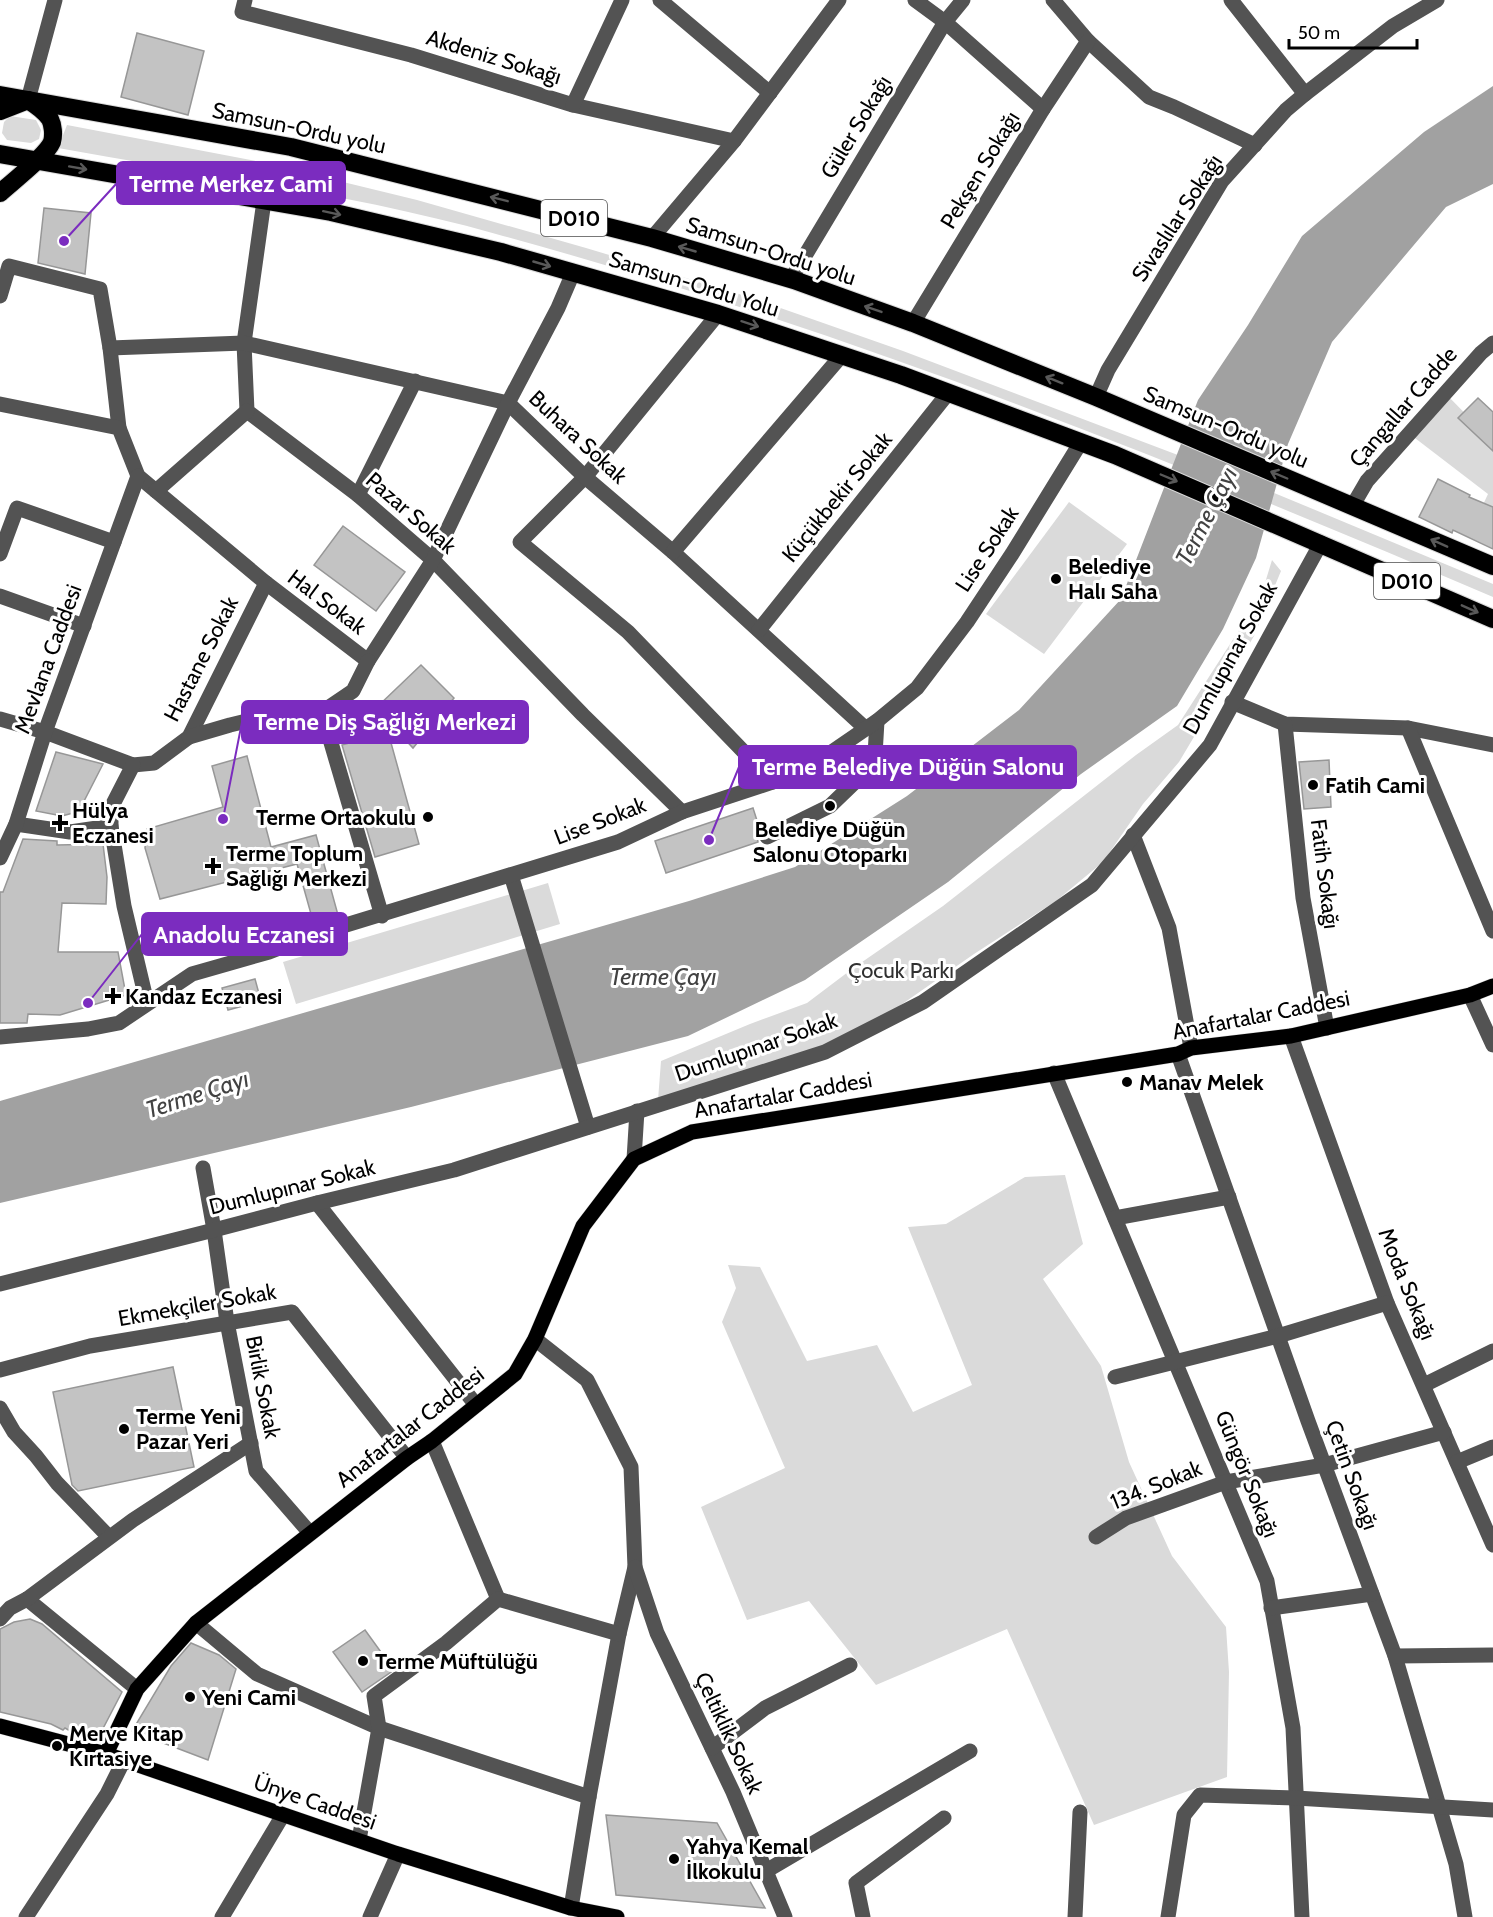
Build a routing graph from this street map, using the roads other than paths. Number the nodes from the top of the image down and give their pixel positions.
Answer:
1 (55, 0) edge
2 (622, 0) edge
3 (660, 0) edge
4 (839, 0) edge
5 (915, 0) edge
6 (963, 0) edge
7 (1053, 0) edge
8 (1231, 0) edge
9 (1437, 0) edge
10 (243, 6) edge
11 (945, 22) junction
12 (1088, 41) junction
13 (770, 93) junction
14 (1305, 94) junction
15 (0, 95) edge
16 (28, 100) junction
17 (573, 105) junction
18 (1043, 109) junction
19 (0, 111) edge
20 (734, 141) junction
21 (1255, 145) junction
22 (0, 154) edge
23 (36, 160) junction
24 (0, 193) edge
25 (264, 201) junction
26 (652, 238) junction
27 (573, 273) junction
28 (791, 279) junction
29 (0, 296) edge
30 (718, 314) junction
31 (912, 323) junction
32 (244, 343) junction
33 (1493, 343) edge
34 (110, 348) junction
35 (842, 355) junction
36 (415, 381) junction
37 (949, 392) junction
38 (1096, 397) junction
39 (508, 402) junction
40 (0, 404) edge
41 (247, 411) junction
42 (119, 428) junction
43 (1081, 442) junction
44 (138, 476) junction
45 (585, 477) junction
46 (156, 491) junction
47 (358, 495) junction
48 (1353, 505) junction
49 (114, 542) junction
50 (1321, 543) junction
51 (673, 552) junction
52 (0, 554) edge
53 (433, 560) junction
54 (1493, 566) edge
55 (266, 583) junction
56 (0, 596) edge
57 (1493, 619) edge
58 (84, 626) junction
59 (759, 630) junction
60 (368, 661) junction
61 (1232, 702) junction
62 (322, 712) junction
63 (0, 720) edge
64 (1285, 724) junction
65 (871, 725) junction
66 (1408, 728) junction
67 (45, 732) junction
68 (189, 737) junction
69 (1493, 745) edge
70 (133, 765) junction
71 (773, 782) junction
72 (682, 812) junction
73 (16, 824) junction
74 (111, 826) junction
75 (1133, 835) junction
76 (767, 837) dead end
77 (0, 858) edge
78 (511, 875) junction
79 (382, 916) junction
80 (1493, 931) edge
81 (1493, 986) edge
82 (1470, 994) junction
83 (147, 1004) junction
84 (1327, 1028) junction
85 (1291, 1036) junction
86 (0, 1037) edge
87 (1493, 1045) edge
88 (1184, 1051) junction
89 (1054, 1073) junction
90 (637, 1111) junction
91 (588, 1126) junction
92 (633, 1159) junction
93 (203, 1168) dead end
94 (1229, 1197) junction
95 (317, 1203) junction
96 (1115, 1218) junction
97 (214, 1230) junction
98 (0, 1284) edge
99 (1387, 1303) junction
100 (227, 1322) junction
101 (1278, 1336) junction
102 (535, 1339) junction
103 (1493, 1351) edge
104 (1176, 1361) junction
105 (0, 1370) edge
106 (1115, 1377) dead end
107 (1424, 1385) junction
108 (476, 1405) junction
109 (0, 1408) edge
110 (1444, 1432) junction
111 (432, 1441) junction
112 (250, 1443) junction
113 (1493, 1447) edge
114 (406, 1458) junction
115 (1457, 1462) junction
116 (1324, 1465) junction
117 (1226, 1482) junction
118 (310, 1533) junction
119 (109, 1537) junction
120 (1096, 1537) dead end
121 (1493, 1545) edge
122 (635, 1567) junction
123 (1372, 1594) junction
124 (27, 1599) junction
125 (498, 1599) junction
126 (1271, 1608) junction
127 (3, 1610) edge
128 (196, 1623) junction
129 (619, 1634) junction
130 (1493, 1655) edge
131 (1395, 1656) junction
132 (850, 1665) dead end
133 (137, 1689) junction
134 (0, 1726) edge
135 (379, 1728) junction
136 (712, 1748) junction
137 (970, 1751) dead end
138 (106, 1754) junction
139 (124, 1760) junction
140 (589, 1797) junction
141 (1296, 1798) junction
142 (1439, 1806) junction
143 (1493, 1810) edge
144 (1080, 1812) dead end
145 (283, 1815) junction
146 (944, 1818) dead end
147 (359, 1840) junction
148 (398, 1854) junction
149 (766, 1871) junction
150 (571, 1908) junction
151 (26, 1917) edge
152 (222, 1917) edge
153 (370, 1917) edge
154 (617, 1917) edge
155 (785, 1917) edge
156 (863, 1917) edge
157 (1075, 1917) edge
158 (1168, 1917) edge
159 (1302, 1917) edge
160 (1466, 1917) edge

1 - 16 street
2 - 17 street
3 - 13 street
4 - 13 street
5 - 11 street
6 - 11 street, Güler Sokağı
7 - 12 street
8 - 14 street
9 - 14 street, Sivaslılar Sokağı
10 - 17 street, Akdeniz Sokağı
11 - 18 street
11 - 28 street, Güler Sokağı
12 - 18 street, Pekşen Sokağı
12 - 21 street
13 - 20 street
14 - 21 street, Sivaslılar Sokağı
15 - 16 highway, Samsun-Ordu yolu / D010
16 - 19 highway
16 - 23 highway
26 -> 16 highway, Samsun-Ordu yolu / D010
17 - 20 street, Akdeniz Sokağı
18 - 31 street, Pekşen Sokağı
20 - 26 street
21 - 38 street, Sivaslılar Sokağı
22 - 23 highway, Samsun-Ordu Yolu / D010
23 - 24 highway
23 -> 25 highway, Samsun-Ordu Yolu / D010
25 -> 27 highway, Samsun-Ordu Yolu / D010
25 - 32 street
28 -> 26 highway, Samsun-Ordu yolu / D010
27 - 30 highway, Samsun-Ordu Yolu / D010
27 - 39 street, Hal Sokak
31 -> 28 highway, Samsun-Ordu yolu / D010
29 - 34 street, Hal Sokak
30 -> 35 highway, Samsun-Ordu Yolu / D010
30 - 45 street
38 -> 31 highway, Samsun-Ordu yolu / D010
32 - 34 street, Buhara Sokak
32 - 36 street, Buhara Sokak
32 - 41 street
33 - 48 street, Çangallar Cadde
34 - 42 street, Hal Sokak
35 - 37 highway, Samsun-Ordu Yolu / D010
35 - 51 street
36 - 39 street, Buhara Sokak
36 - 47 street
37 - 43 highway, Samsun-Ordu Yolu / D010
37 - 59 street, Küçükbekir Sokak
48 -> 38 highway, Samsun-Ordu yolu / D010
39 - 45 street, Buhara Sokak
39 - 53 street, Hal Sokak
40 - 42 street
41 - 46 street
41 - 47 street, Pazar Sokak
42 - 44 street, Hal Sokak
43 -> 50 highway, Samsun-Ordu Yolu / D010
43 - 65 street, Lise Sokak
44 - 46 street, Hal Sokak
44 - 49 street, Mevlana Caddesi
45 - 51 street, Buhara Sokak
45 - 71 street
46 - 55 street, Hal Sokak
47 - 53 street, Pazar Sokak
54 -> 48 highway, Samsun-Ordu yolu / D010
49 - 52 street
49 - 58 street, Mevlana Caddesi
50 -> 57 highway, D010
50 - 61 street, Dumlupınar Sokak
51 - 59 street, Buhara Sokak
53 - 60 street, Hal Sokak
53 - 72 street, Pazar Sokak
55 - 60 street, Hal Sokak
55 - 68 street, Hastane Sokak
56 - 58 street
58 - 67 street, Mevlana Caddesi
59 - 65 street, Buhara Sokak
60 - 62 street
61 - 64 street
61 - 75 street, Dumlupınar Sokak
62 - 68 street
62 - 79 street
63 - 67 street
64 - 66 street
64 - 84 street, Fatih Sokağı
65 - 71 street, Lise Sokak
65 - 76 street
66 - 69 street
66 - 80 street
67 - 70 street
67 - 73 street, Mevlana Caddesi
68 - 70 street, Hastane Sokak
70 - 74 street
71 - 72 street, Lise Sokak
72 - 78 street, Lise Sokak
73 - 74 street
73 - 77 street, Mevlana Caddesi
74 - 83 street
75 - 88 street, Çetin Sokağı
75 - 90 street, Dumlupınar Sokak
78 - 79 street, Lise Sokak
78 - 91 street
79 - 83 street, Lise Sokak
81 - 82 main road, Anafartalar Caddesi
82 - 84 main road, Anafartalar Caddesi
82 - 87 street
83 - 86 street, Lise Sokak
84 - 85 main road, Anafartalar Caddesi
85 - 88 main road, Anafartalar Caddesi
85 - 99 street, Moda Sokağı
88 - 89 main road, Anafartalar Caddesi
88 - 94 street, Çetin Sokağı
89 - 92 main road, Anafartalar Caddesi
89 - 96 street, Güngör Sokağı
90 - 91 street, Dumlupınar Sokak
90 - 92 street
91 - 95 street, Dumlupınar Sokak
92 - 102 main road, Anafartalar Caddesi
93 - 97 street
94 - 96 street
94 - 101 street, Çetin Sokağı
95 - 97 street, Dumlupınar Sokak
95 - 108 street
96 - 104 street, Güngör Sokağı
97 - 98 street, Dumlupınar Sokak
97 - 100 street, Birlik Sokak
99 - 101 street
99 - 107 street, Moda Sokağı
100 - 105 street, Ekmekçiler Sokak
100 - 112 street, Birlik Sokak
100 - 114 street, Ekmekçiler Sokak
101 - 104 street
101 - 116 street, Çetin Sokağı
102 - 108 main road, Anafartalar Caddesi
102 - 122 street
103 - 107 street
104 - 106 street
104 - 117 street, Güngör Sokağı
107 - 110 street, Moda Sokağı
108 - 111 main road, Anafartalar Caddesi
109 - 119 street
110 - 115 street, Moda Sokağı
110 - 116 street, 134. Sokak
111 - 114 main road, Anafartalar Caddesi
111 - 125 street
112 - 118 street, Birlik Sokak
112 - 119 street
113 - 115 street
114 - 118 main road, Anafartalar Caddesi
115 - 121 street, Moda Sokağı
116 - 117 street, 134. Sokak
116 - 123 street, Çetin Sokağı
117 - 120 street, 134. Sokak
117 - 126 street, Güngör Sokağı
118 - 128 main road, Anafartalar Caddesi
119 - 124 street
122 - 129 street
122 - 136 street, Çeltiklik Sokak
123 - 126 street
123 - 131 street, Çetin Sokağı
124 - 127 street
124 - 133 street
125 - 129 street
125 - 135 street
126 - 141 street, Güngör Sokağı
128 - 133 main road, Anafartalar Caddesi
128 - 135 street
129 - 140 street
130 - 131 street
131 - 142 street, Çetin Sokağı
132 - 136 street
133 - 138 main road, Anafartalar Caddesi
134 - 138 main road, Ünye Caddesi
135 - 140 street
135 - 147 street
136 - 149 street, Çeltiklik Sokak
137 - 149 street
138 - 139 main road, Ünye Caddesi
139 - 145 main road, Ünye Caddesi
139 - 151 street
140 - 150 street
141 - 142 street
141 - 158 street
141 - 159 street, Güngör Sokağı
142 - 143 street
142 - 160 street, Çetin Sokağı
144 - 157 street
145 - 147 main road, Ünye Caddesi
145 - 152 street
146 - 156 street
147 - 148 main road, Ünye Caddesi
148 - 150 main road, Ünye Caddesi
148 - 153 street
149 - 155 street, Çeltiklik Sokak
150 - 154 main road, Ünye Caddesi

